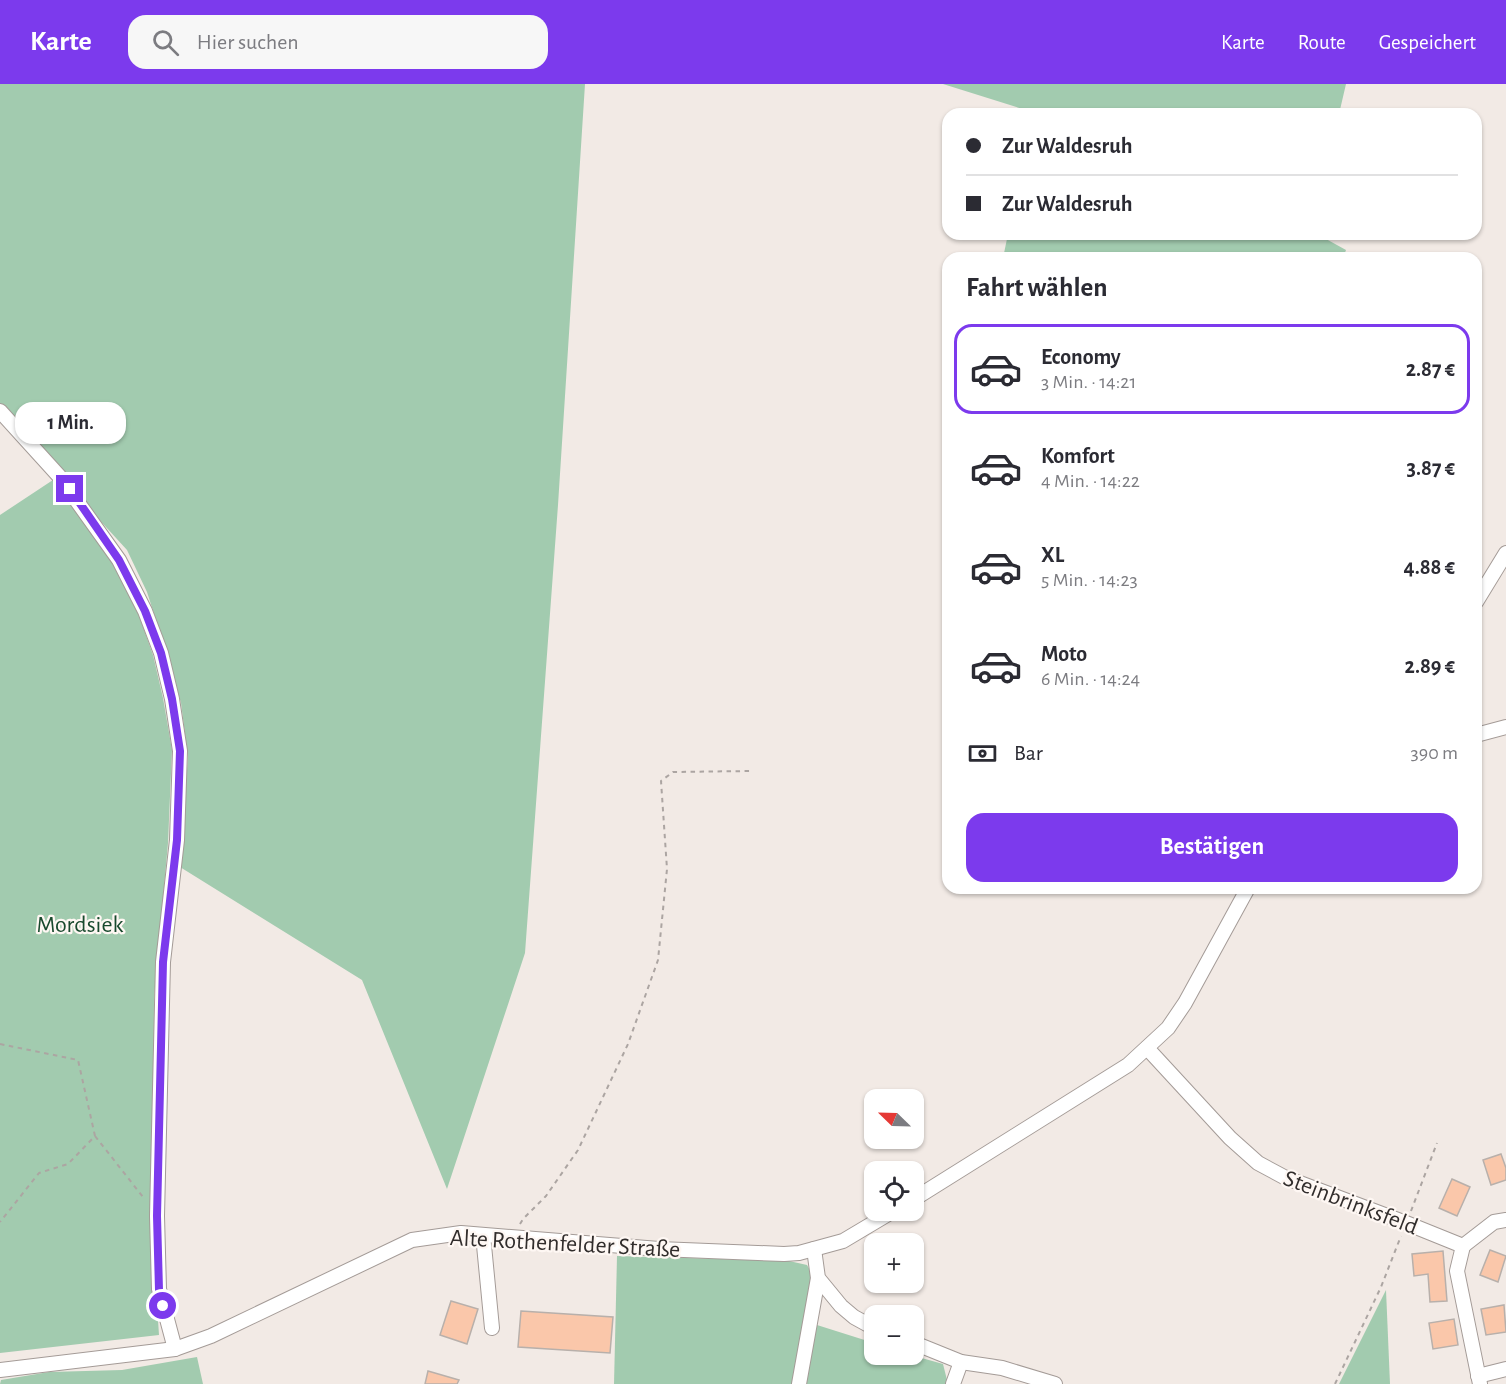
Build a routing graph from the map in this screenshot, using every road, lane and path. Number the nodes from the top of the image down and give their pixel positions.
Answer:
1 (0, 411) edge
2 (1506, 553) edge
3 (1482, 592) edge
4 (1506, 727) edge
5 (1482, 733) edge
6 (750, 771) dead end
7 (1245, 894) edge
8 (0, 1044) edge
9 (1147, 1048) junction
10 (95, 1136) junction
11 (1437, 1143) dead end
12 (924, 1193) edge
13 (157, 1216) junction
14 (1506, 1220) edge
15 (876, 1221) edge
16 (0, 1222) edge
17 (1406, 1223) junction
18 (483, 1235) junction
19 (516, 1238) junction
20 (1463, 1246) junction
21 (814, 1249) junction
22 (818, 1278) junction
23 (864, 1322) edge
24 (492, 1328) dead end
25 (924, 1347) edge
26 (175, 1349) junction
27 (961, 1362) junction
28 (1506, 1369) edge
29 (0, 1370) edge
30 (1479, 1380) edge
31 (799, 1384) edge
32 (953, 1384) edge
33 (1055, 1384) edge
34 (1335, 1384) edge

1 - 13 street
2 - 3 street
4 - 5 street
6 - 19 path
7 - 9 street
8 - 10 path
9 - 12 street
9 - 17 street, Steinbrinksfeld
10 - 13 path
10 - 16 path
11 - 17 path
13 - 26 street
14 - 20 street
15 - 21 street, Alte Rothenfelder Straße
17 - 20 street, Steinbrinksfeld
17 - 34 path
18 - 19 street, Alte Rothenfelder Straße
18 - 24 street
18 - 26 street, Alte Rothenfelder Straße
19 - 21 street, Alte Rothenfelder Straße
20 - 30 street
21 - 22 street
22 - 23 street
22 - 31 street
25 - 27 street
26 - 29 street, Alte Rothenfelder Straße
27 - 32 street
27 - 33 street
28 - 30 street

